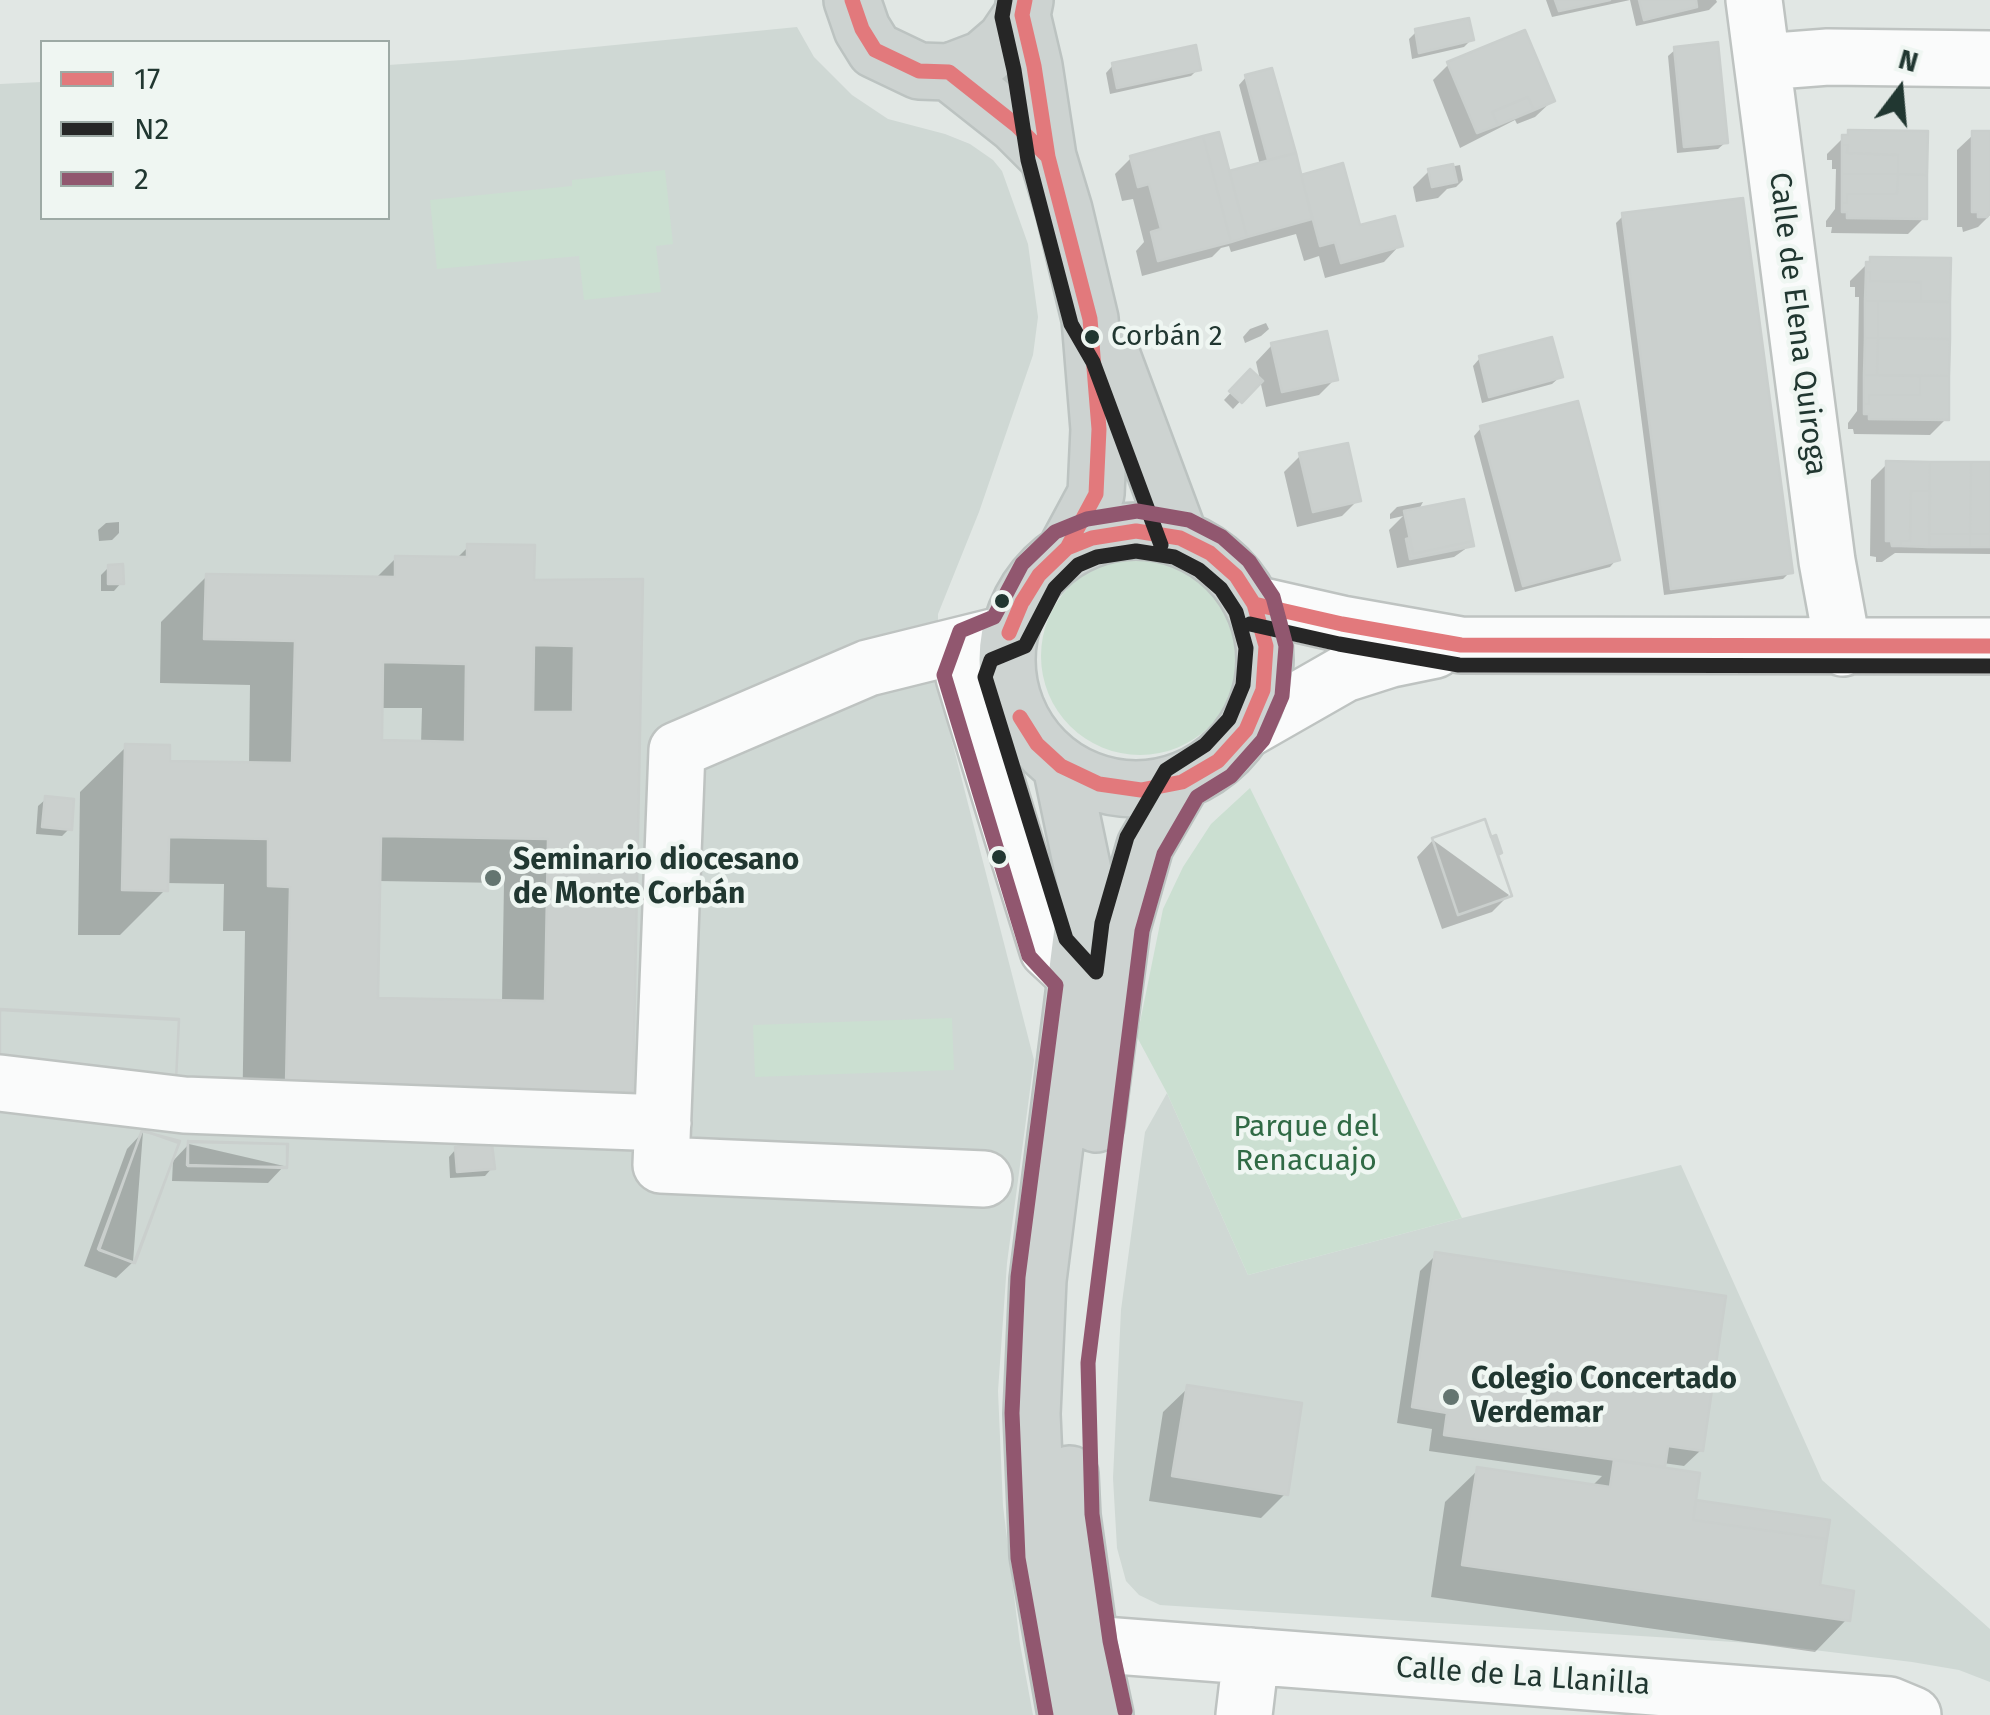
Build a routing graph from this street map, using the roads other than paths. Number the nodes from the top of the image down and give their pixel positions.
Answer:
1 (1754, 0) edge
2 (847, 4) edge
3 (1023, 8) edge
4 (1990, 59) edge
5 (1762, 62) junction
6 (950, 72) junction
7 (1048, 157) junction
8 (1090, 319) junction
9 (1180, 538) junction
10 (1066, 548) junction
11 (1254, 604) junction
12 (992, 638) junction
13 (1460, 645) junction
14 (1990, 646) edge
15 (1843, 648) junction
16 (998, 715) junction
17 (1246, 730) junction
18 (1061, 766) junction
19 (1182, 782) junction
20 (1077, 977) junction
21 (0, 1083) edge
22 (662, 1124) junction
23 (984, 1179) dead end
24 (1090, 1644) junction
25 (1250, 1656) junction
26 (1066, 1715) edge
27 (1105, 1715) edge
28 (1244, 1715) edge
29 (1914, 1715) edge

1 - 5 street, Calle de Elena Quiroga
2 - 6 main road
3 - 6 main road
3 - 7 main road
4 - 5 street
5 - 15 street, Calle de Elena Quiroga
6 - 7 main road
7 - 8 main road
8 - 9 main road
8 - 10 main road
9 - 10 main road
9 - 11 main road
10 - 12 main road
11 - 13 street
11 - 17 main road
12 - 16 main road
12 - 22 street
13 - 15 street
13 - 17 street
14 - 15 street
16 - 18 main road
16 - 20 street
17 - 19 main road
18 - 19 main road
18 - 20 main road
19 - 24 main road
20 - 26 main road
21 - 22 street
22 - 23 street
24 - 25 street, Calle de La Llanilla
24 - 27 main road
25 - 28 street
25 - 29 street, Calle de La Llanilla

